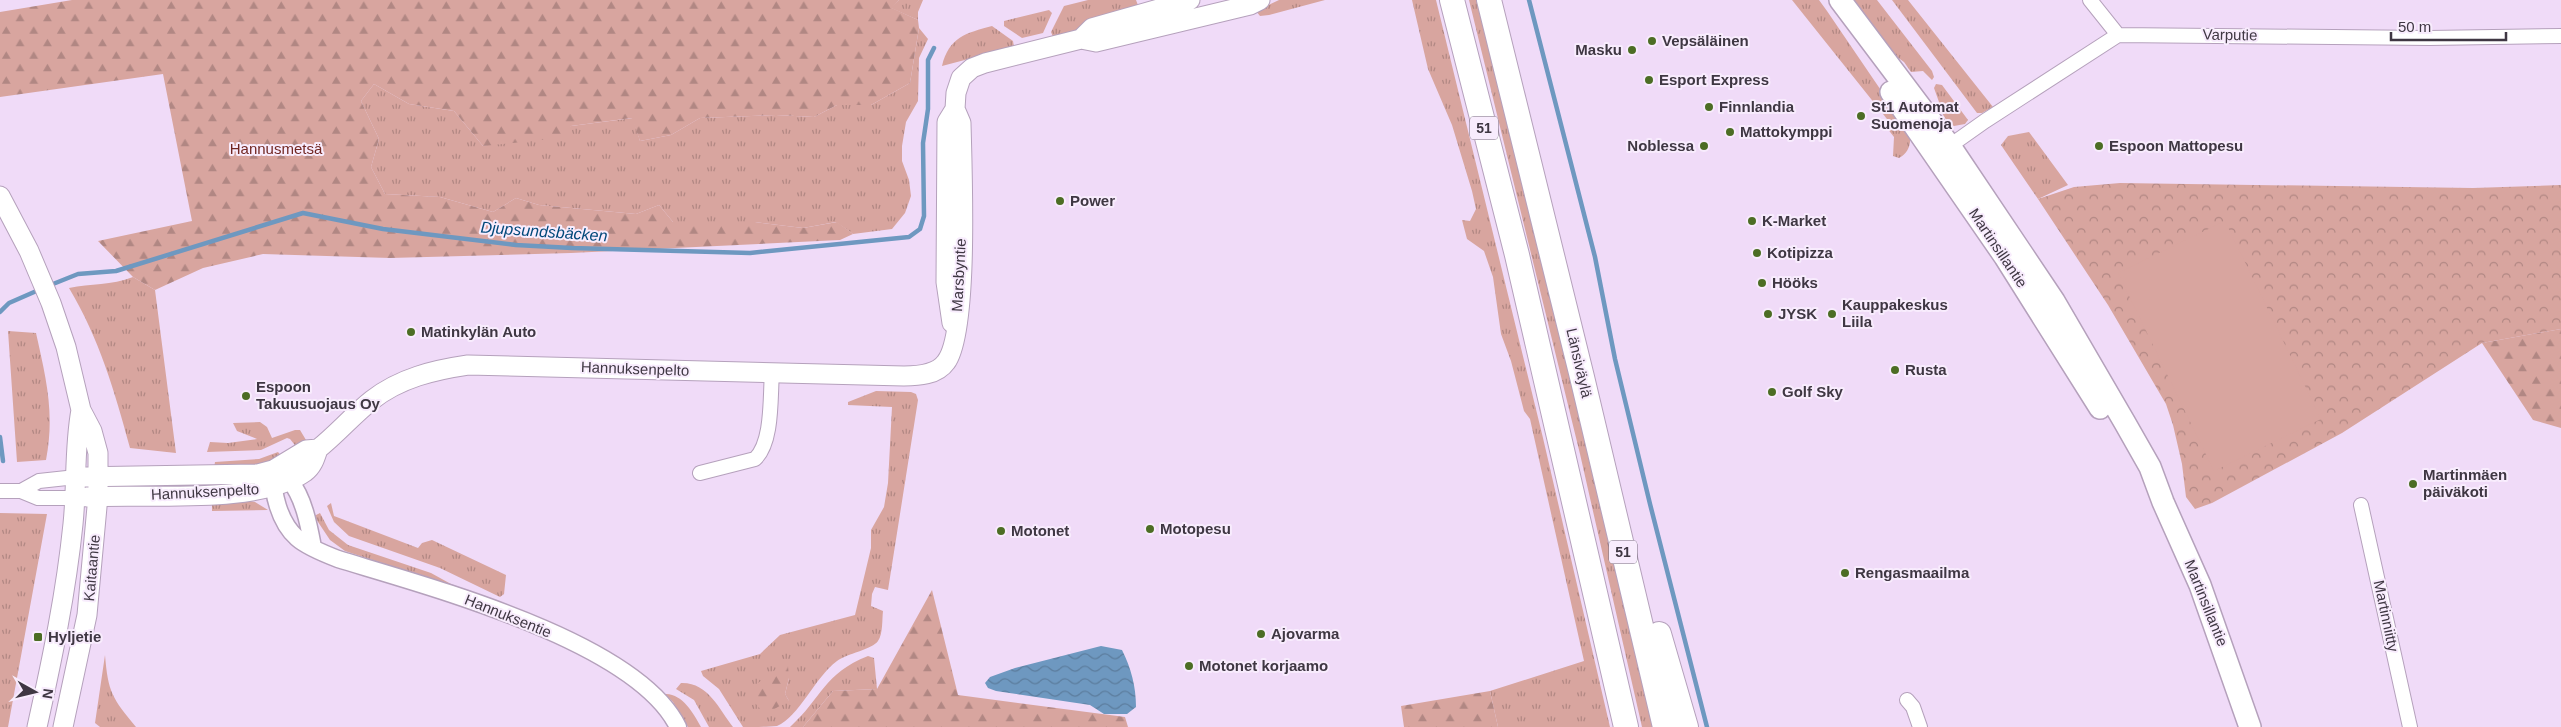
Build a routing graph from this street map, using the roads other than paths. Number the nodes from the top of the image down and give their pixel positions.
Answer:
1 (1190, 0) edge
2 (1260, 0) edge
3 (1452, 0) edge
4 (1489, 0) edge
5 (1826, 0) edge
6 (1840, 0) edge
7 (2090, 0) edge
8 (2118, 35) junction
9 (2561, 36) edge
10 (1081, 39) junction
11 (1943, 151) junction
12 (0, 196) edge
13 (954, 334) joint
14 (772, 373) junction
15 (1582, 377) junction
16 (81, 410) junction
17 (700, 474) dead end
18 (99, 475) junction
19 (76, 477) junction
20 (278, 479) junction
21 (0, 491) edge
22 (21, 491) junction
23 (98, 496) junction
24 (75, 498) junction
25 (2361, 505) dead end
26 (313, 546) junction
27 (1907, 700) dead end
28 (2243, 717) edge
29 (37, 727) edge
30 (63, 727) edge
31 (678, 727) edge
32 (1626, 727) edge
33 (1665, 727) edge
34 (1686, 727) edge
35 (1920, 727) edge
36 (2250, 727) edge
37 (2410, 727) edge

1 - 10 main road, Marsbyntie
2 - 10 main road, Marsbyntie
3 - 32 highway, 51
4 - 15 highway, Länsiväylä / 51
5 - 11 main road, Martinsillantie
6 - 11 main road, Martinsillantie
7 - 8 street
8 - 9 street, Varputie
8 - 11 street
10 - 13 main road, Marsbyntie
11 - 28 main road, Martinsillantie
12 - 16 main road, Kaitaantie
13 - 14 main road, Hannuksenpelto
14 - 17 street
14 - 20 main road, Hannuksenpelto
15 - 33 highway, Länsiväylä / 51
15 - 34 highway
16 - 18 main road, Kaitaantie
16 - 19 main road, Kaitaantie
18 - 19 main road, Hannuksenpelto
18 - 20 main road, Hannuksenpelto
18 - 23 main road, Kaitaantie
19 - 22 street
19 - 24 main road, Kaitaantie
20 - 23 main road, Hannuksenpelto
20 - 26 street
20 - 26 street, Hannuksentie
21 - 22 street
22 - 24 street
23 - 24 main road, Hannuksenpelto
23 - 30 main road, Kaitaantie
24 - 29 main road, Kaitaantie
25 - 37 street, Martinniitty
26 - 31 street, Hannuksentie
27 - 35 street
28 - 36 main road, Martinsillantie

